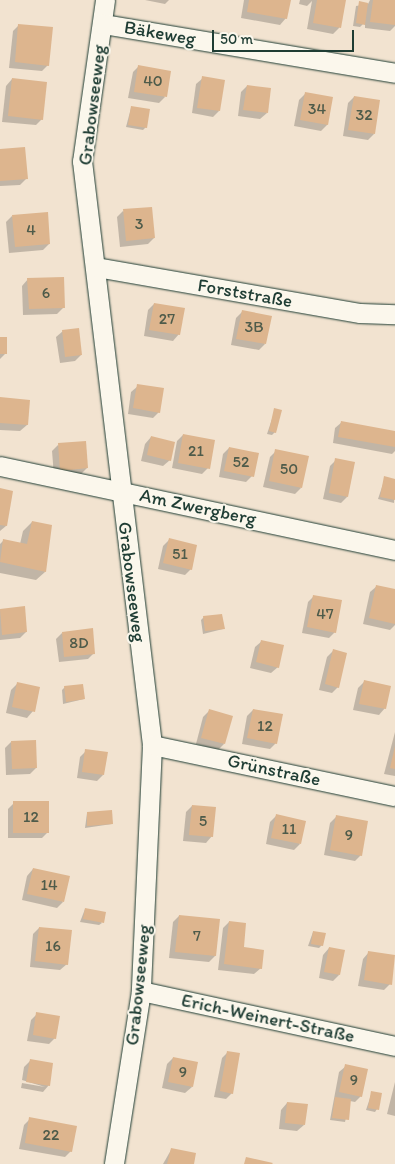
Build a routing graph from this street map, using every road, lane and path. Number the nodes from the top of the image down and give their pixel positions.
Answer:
1 (105, 0) edge
2 (103, 24) junction
3 (395, 73) edge
4 (96, 267) junction
5 (395, 314) edge
6 (0, 466) edge
7 (120, 490) junction
8 (395, 550) edge
9 (152, 745) junction
10 (395, 796) edge
11 (141, 991) junction
12 (395, 1046) edge
13 (114, 1164) edge

1 - 2 street, Grabowseeweg
2 - 3 street, Bäkeweg
2 - 4 street, Grabowseeweg
4 - 5 street, Forststraße
4 - 7 street, Grabowseeweg
6 - 7 street, Am Zwergberg
7 - 8 street, Am Zwergberg
7 - 9 street, Grabowseeweg
9 - 10 street, Grünstraße
9 - 11 street, Grabowseeweg
11 - 12 street, Erich-Weinert-Straße
11 - 13 street, Grabowseeweg

